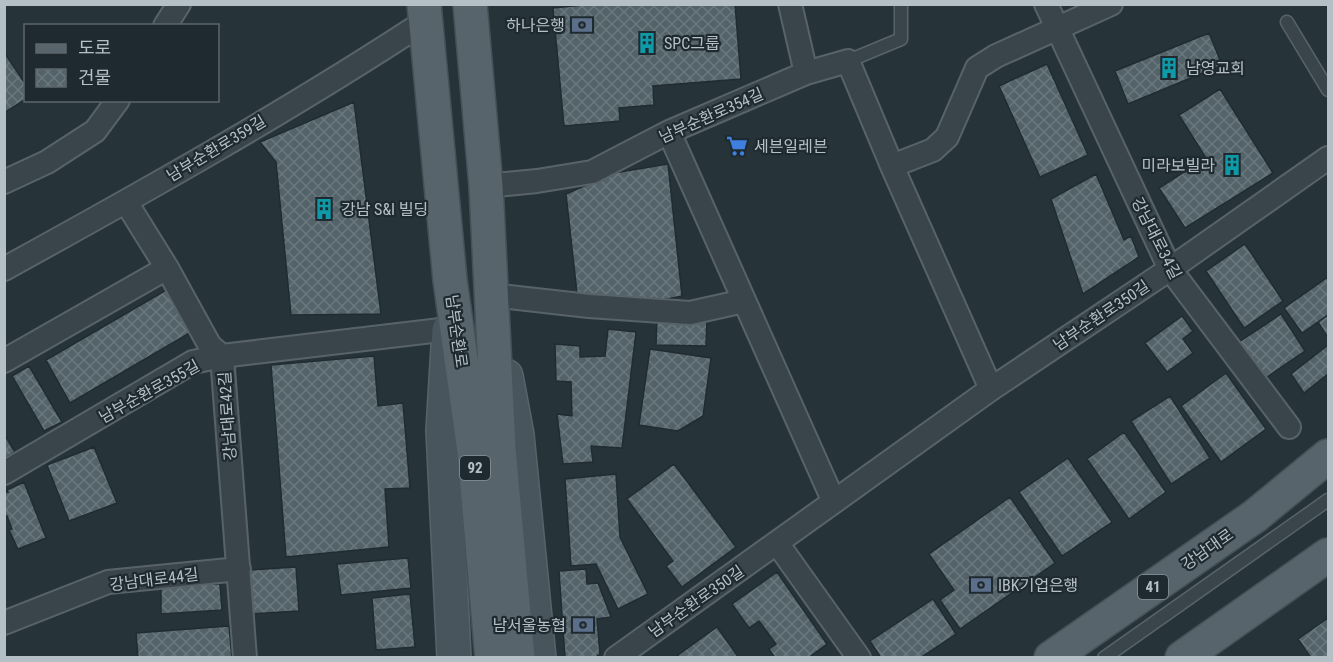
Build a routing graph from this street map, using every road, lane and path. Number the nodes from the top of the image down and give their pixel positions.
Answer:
1 (179, 4) edge
2 (470, 4) edge
3 (790, 4) edge
4 (901, 4) edge
5 (1046, 4) edge
6 (1111, 4) edge
7 (424, 13) edge
8 (1287, 22) dead end
9 (166, 24) edge
10 (1058, 29) junction
11 (848, 61) junction
12 (806, 73) junction
13 (1329, 90) edge
14 (117, 102) edge
15 (669, 132) junction
16 (1329, 158) edge
17 (892, 166) junction
18 (4, 182) edge
19 (486, 186) junction
20 (126, 202) junction
21 (167, 268) junction
22 (4, 269) edge
23 (1170, 270) junction
24 (450, 280) junction
25 (491, 295) junction
26 (744, 301) junction
27 (449, 328) junction
28 (222, 356) junction
29 (4, 361) edge
30 (991, 389) junction
31 (1289, 427) dead end
32 (1329, 456) edge
33 (4, 473) edge
34 (1308, 488) dead end
35 (1329, 500) edge
36 (834, 502) junction
37 (1255, 516) junction
38 (777, 543) junction
39 (1329, 555) edge
40 (239, 569) junction
41 (4, 623) edge
42 (245, 657) edge
43 (454, 657) edge
44 (492, 657) edge
45 (518, 657) edge
46 (539, 657) edge
47 (616, 657) edge
48 (859, 657) edge
49 (1051, 657) edge
50 (1104, 657) edge
51 (1182, 657) edge

1 - 9 street
2 - 19 main road, 남부순환로 / 92
3 - 12 street
4 - 11 lane, 남부순환로354길
5 - 10 street, 강남대로34길
6 - 10 street
7 - 20 street, 남부순환로359길
7 - 24 main road, 남부순환로 / 92
8 - 13 lane
10 - 17 street
10 - 23 street, 강남대로34길
11 - 12 street, 남부순환로354길
11 - 17 street
12 - 15 street, 남부순환로354길
14 - 18 street
15 - 19 street, 남부순환로354길
15 - 26 street
16 - 23 street, 남부순환로350길
17 - 30 street
19 - 25 main road, 남부순환로 / 92
20 - 21 street, 강남대로42길
20 - 22 street, 남부순환로359길
21 - 28 street, 강남대로42길
21 - 29 street
23 - 30 street, 남부순환로350길
23 - 31 street, 강남대로34길
24 - 27 main road
24 - 44 main road, 남부순환로 / 92
25 - 26 street
25 - 45 main road, 남부순환로 / 92
25 - 46 main road
26 - 36 street
27 - 28 street, 남부순환로355길
27 - 43 main road
28 - 33 street, 남부순환로355길
28 - 40 street, 강남대로42길
30 - 36 street, 남부순환로350길
32 - 37 main road, 강남대로 / 41
34 - 37 lane
35 - 50 lane
36 - 38 street, 남부순환로350길
37 - 49 main road, 강남대로 / 41
38 - 47 street, 남부순환로350길
38 - 48 street
39 - 51 main road
40 - 41 street, 강남대로44길
40 - 42 street, 강남대로42길

